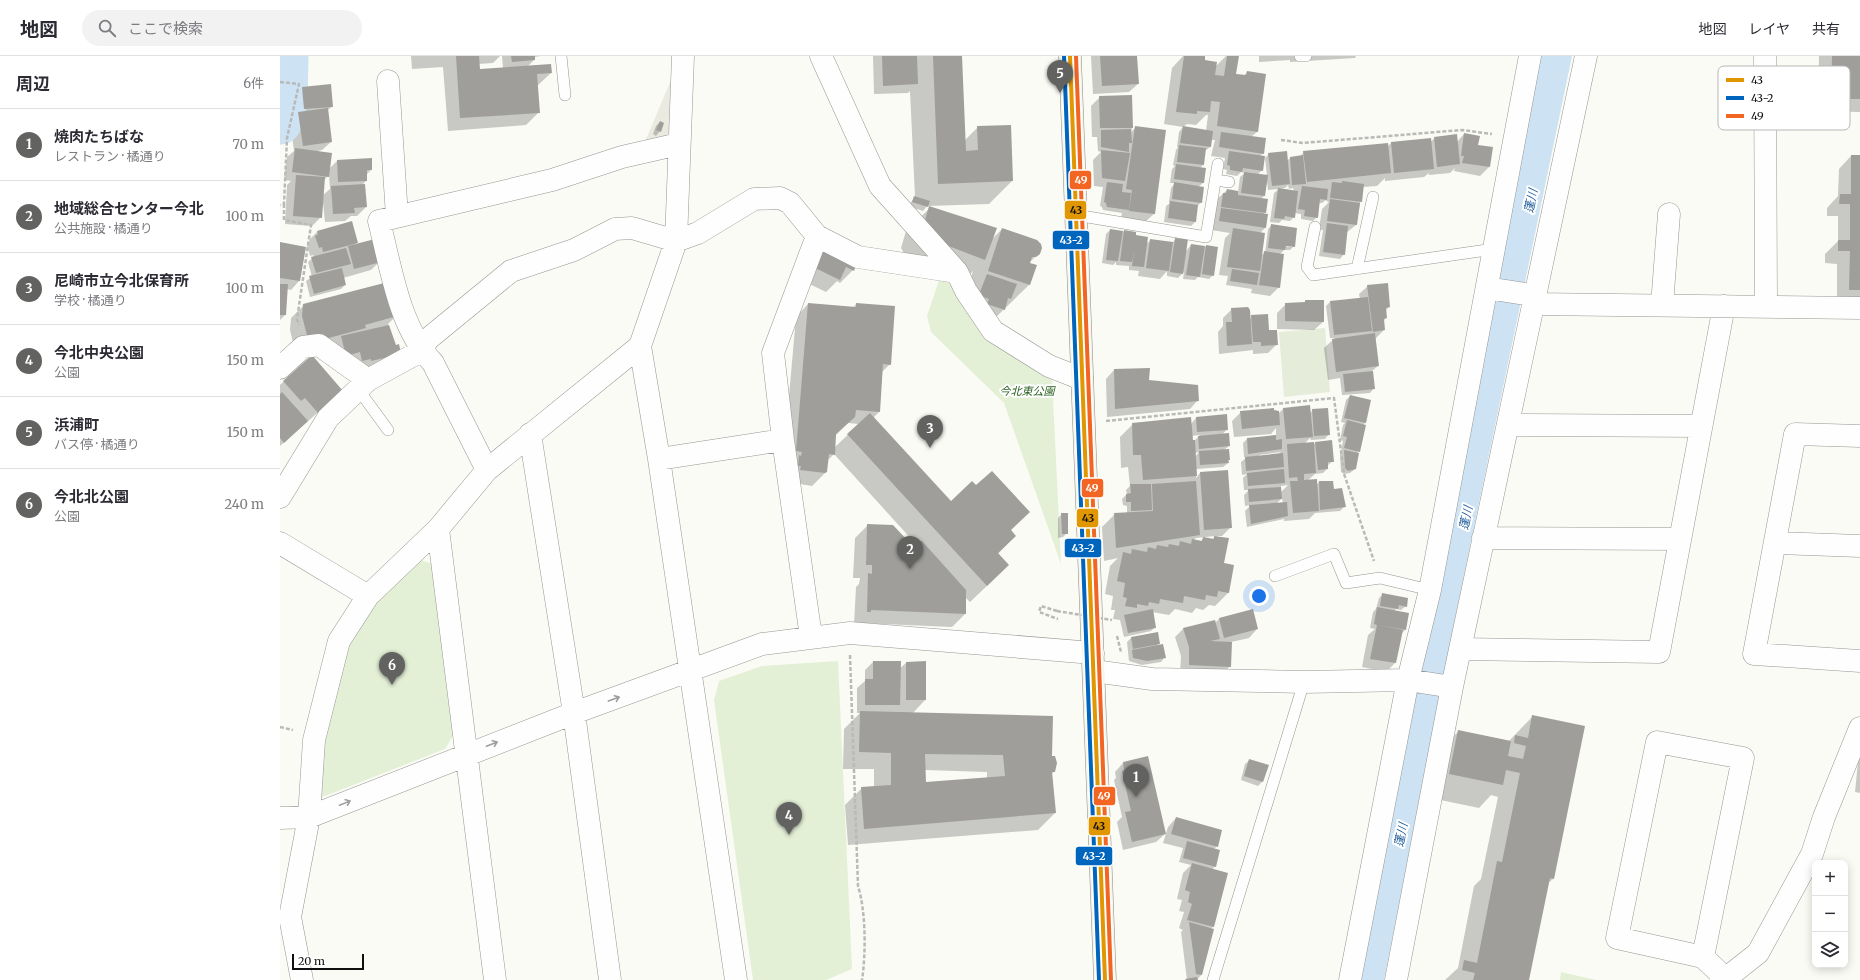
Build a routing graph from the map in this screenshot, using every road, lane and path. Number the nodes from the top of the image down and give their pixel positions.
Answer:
1 (561, 56) edge
2 (682, 56) edge
3 (821, 56) edge
4 (1070, 56) edge
5 (1300, 56) edge
6 (1306, 56) edge
7 (1530, 56) edge
8 (1586, 56) edge
9 (1765, 56) edge
10 (1765, 66) edge
11 (388, 81) dead end
12 (280, 82) edge
13 (566, 95) dead end
14 (1765, 130) edge
15 (1514, 138) junction
16 (1280, 140) dead end
17 (680, 144) junction
18 (1218, 164) dead end
19 (1216, 180) junction
20 (1229, 182) dead end
21 (1373, 197) dead end
22 (284, 204) junction
23 (280, 205) edge
24 (1669, 214) dead end
25 (397, 216) junction
26 (1076, 216) junction
27 (1315, 227) dead end
28 (817, 236) junction
29 (676, 241) junction
30 (1494, 249) junction
31 (1357, 269) junction
32 (957, 272) junction
33 (1489, 288) junction
34 (1531, 298) junction
35 (1662, 305) junction
36 (1724, 306) junction
37 (1766, 306) junction
38 (1860, 308) edge
39 (640, 346) junction
40 (303, 347) junction
41 (421, 351) junction
42 (280, 368) edge
43 (1082, 379) junction
44 (363, 384) junction
45 (1104, 422) dead end
46 (1508, 425) junction
47 (1701, 426) junction
48 (388, 430) dead end
49 (530, 434) junction
50 (1860, 436) edge
51 (783, 440) junction
52 (659, 460) junction
53 (487, 470) junction
54 (280, 497) edge
55 (438, 529) junction
56 (1483, 538) junction
57 (1680, 539) junction
58 (280, 543) edge
59 (1775, 543) junction
60 (1860, 546) edge
61 (1275, 576) dead end
62 (1380, 578) junction
63 (1430, 590) junction
64 (368, 596) junction
65 (1058, 619) dead end
66 (1112, 620) dead end
67 (850, 633) junction
68 (811, 637) junction
69 (1460, 649) junction
70 (1860, 661) edge
71 (1093, 662) junction
72 (690, 671) junction
73 (1411, 680) junction
74 (1304, 682) junction
75 (1448, 687) junction
76 (574, 713) junction
77 (1860, 728) edge
78 (466, 754) junction
79 (309, 817) junction
80 (280, 818) edge
81 (289, 956) edge
82 (1703, 957) junction
83 (1723, 979) edge
84 (302, 980) edge
85 (495, 980) edge
86 (610, 980) edge
87 (736, 980) edge
88 (862, 980) edge
89 (1105, 980) edge
90 (1213, 980) edge
91 (1350, 980) edge
92 (1396, 980) edge

1 - 13 lane
2 - 17 street
3 - 32 street
4 - 26 street
5 - 6 lane
7 - 15 street
8 - 34 street
9 - 10 street
11 - 25 street
12 - 22 path
14 - 37 street
15 - 16 path
15 - 30 street
17 - 25 street
17 - 29 street
18 - 19 lane
19 - 20 lane
19 - 26 lane
21 - 31 lane
22 - 23 path
22 - 40 path
24 - 35 street
25 - 41 street
26 - 43 street
27 - 31 lane
28 - 29 street
28 - 32 street
28 - 51 street
29 - 39 street
29 - 41 street
30 - 31 lane
30 - 33 street
32 - 43 street
33 - 34 street
33 - 63 street
34 - 35 street
34 - 46 street
35 - 36 street
36 - 37 street
36 - 47 street
37 - 38 street
39 - 49 street
39 - 52 street
40 - 42 street
40 - 44 street
41 - 44 street
41 - 53 street
43 - 71 street
44 - 48 lane
44 - 54 street
45 - 62 path
46 - 47 street
46 - 56 street
47 - 57 street
49 - 53 street
49 - 76 street
50 - 59 street
51 - 52 street
51 - 68 street
52 - 72 street
53 - 55 street
55 - 64 street
55 - 78 street
56 - 57 street
56 - 69 street
57 - 69 street
58 - 64 street
59 - 60 street
59 - 70 street
61 - 62 lane
62 - 63 lane
63 - 73 street
64 - 79 street
65 - 66 path, bridge
67 - 68 street
67 - 71 street
67 - 88 path
68 - 72 street
69 - 75 street
71 - 74 street
71 - 89 street
76 -> 72 street
72 - 87 street
73 - 74 street
73 - 75 street
73 - 91 street
74 - 90 lane
75 - 92 street
78 -> 76 street
76 - 86 street
77 - 83 street
79 -> 78 street
78 - 85 street
79 - 80 street
79 - 81 street
81 - 84 street
82 - 82 street
82 - 83 street

